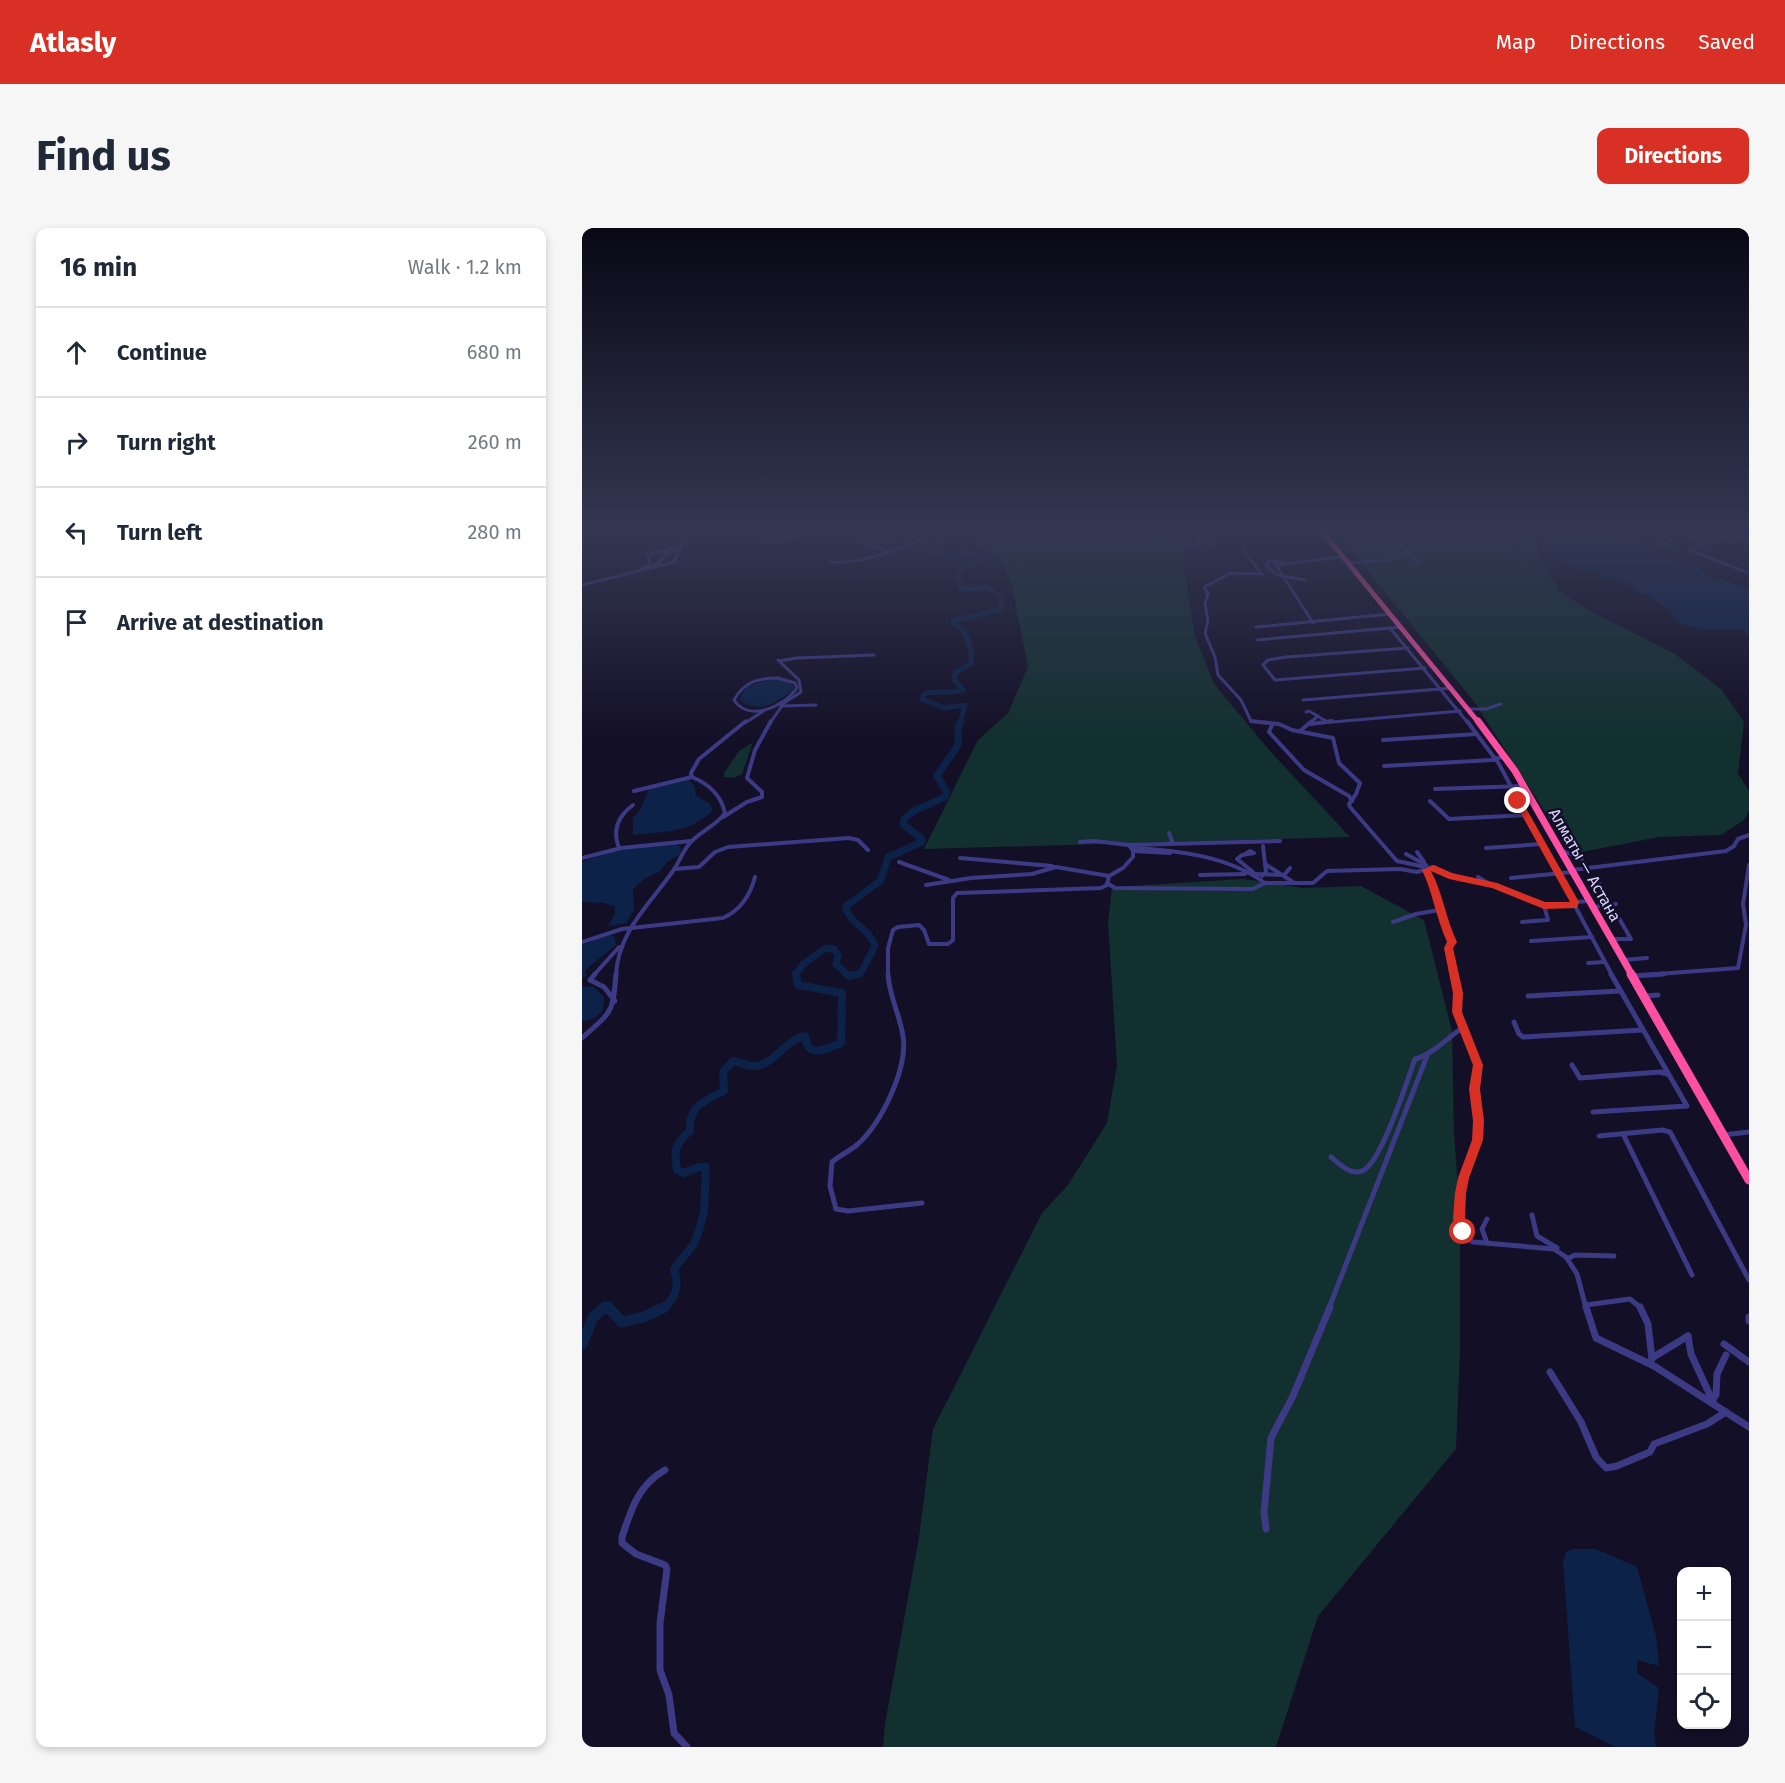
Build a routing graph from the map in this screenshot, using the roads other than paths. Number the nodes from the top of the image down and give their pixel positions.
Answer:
1 (1206, 601) edge
2 (1299, 601) edge
3 (1379, 601) edge
4 (1390, 614) junction
5 (1313, 623) junction
6 (1256, 627) dead end
7 (1401, 627) junction
8 (1390, 628) junction
9 (1412, 639) junction
10 (1257, 640) dead end
11 (1402, 641) junction
12 (1414, 649) junction
13 (874, 655) dead end
14 (1425, 667) junction
15 (1275, 680) junction
16 (1279, 686) dead end
17 (1452, 688) junction
18 (1441, 689) junction
19 (1303, 700) dead end
20 (1501, 704) dead end
21 (816, 705) dead end
22 (781, 706) junction
23 (767, 710) junction
24 (1470, 710) junction
25 (750, 711) junction
26 (1461, 711) junction
27 (1306, 712) dead end
28 (754, 715) junction
29 (1318, 716) junction
30 (1326, 721) junction
31 (1311, 723) junction
32 (1272, 725) junction
33 (1300, 731) junction
34 (1477, 734) junction
35 (1383, 740) dead end
36 (1505, 756) junction
37 (1495, 759) junction
38 (1384, 766) dead end
39 (692, 777) junction
40 (1524, 786) junction
41 (1510, 787) junction
42 (1436, 789) dead end
43 (634, 791) dead end
44 (1352, 801) junction
45 (1430, 801) dead end
46 (633, 805) dead end
47 (1526, 815) junction
48 (723, 817) junction
49 (1169, 833) dead end
50 (1749, 835) edge
51 (691, 841) junction
52 (1280, 841) dead end
53 (1080, 842) dead end
54 (1170, 844) junction
55 (1542, 844) junction
56 (1263, 846) dead end
57 (619, 848) junction
58 (1486, 848) dead end
59 (868, 850) dead end
60 (1132, 850) junction
61 (1561, 850) junction
62 (1417, 852) dead end
63 (1178, 853) junction
64 (1245, 854) dead end
65 (582, 858) edge
66 (960, 858) dead end
67 (1582, 859) dead end
68 (899, 862) dead end
69 (1265, 864) junction
70 (1412, 864) junction
71 (1749, 865) edge
72 (1055, 867) junction
73 (1428, 867) junction
74 (1290, 868) dead end
75 (674, 869) junction
76 (1573, 871) junction
77 (1557, 873) junction
78 (1252, 874) junction
79 (1200, 875) dead end
80 (1284, 875) junction
81 (755, 876) dead end
82 (1109, 876) junction
83 (1478, 877) dead end
84 (1511, 878) dead end
85 (1263, 879) junction
86 (955, 881) junction
87 (1294, 882) junction
88 (1598, 882) dead end
89 (1107, 883) junction
90 (926, 885) dead end
91 (1490, 885) junction
92 (1574, 904) junction
93 (1591, 904) junction
94 (1614, 904) junction
95 (1544, 905) junction
96 (1440, 910) junction
97 (1393, 922) dead end
98 (1522, 922) dead end
99 (630, 928) junction
100 (1592, 937) junction
101 (1612, 939) junction
102 (1531, 940) dead end
103 (582, 942) edge
104 (619, 947) junction
105 (1647, 958) dead end
106 (1623, 960) junction
107 (1604, 962) junction
108 (1588, 963) dead end
109 (1632, 976) junction
110 (1619, 991) junction
111 (1658, 995) dead end
112 (1528, 996) dead end
113 (1644, 996) junction
114 (615, 1002) junction
115 (1514, 1022) dead end
116 (1462, 1028) junction
117 (1641, 1030) junction
118 (582, 1038) edge
119 (1427, 1056) junction
120 (1572, 1065) dead end
121 (1667, 1074) junction
122 (1593, 1112) dead end
123 (1749, 1132) edge
124 (1623, 1134) junction
125 (1723, 1135) junction
126 (1599, 1136) dead end
127 (1331, 1157) dead end
128 (1749, 1180) edge
129 (922, 1203) dead end
130 (1532, 1215) dead end
131 (1486, 1219) dead end
132 (1487, 1243) junction
133 (1560, 1253) junction
134 (1614, 1256) dead end
135 (1567, 1259) junction
136 (1692, 1275) dead end
137 (1749, 1280) edge
138 (1586, 1305) junction
139 (1749, 1317) edge
140 (1749, 1321) edge
141 (1724, 1344) dead end
142 (1726, 1355) dead end
143 (1650, 1361) junction
144 (1749, 1362) edge
145 (1550, 1372) dead end
146 (1714, 1402) junction
147 (1725, 1412) junction
148 (1749, 1427) edge
149 (665, 1470) dead end
150 (1266, 1529) dead end
151 (687, 1747) edge

1 - 32 street
2 - 5 street
3 - 4 highway, Алматы — Астана
4 - 5 street
4 - 7 highway, Алматы — Астана
5 - 6 street
7 - 8 street
7 - 9 highway, Алматы — Астана
8 - 10 street
8 - 11 street
9 - 11 street
9 - 12 highway, Алматы — Астана
11 - 12 street
12 - 14 highway, Алматы — Астана
12 - 15 street
13 - 22 street
14 - 15 street
14 - 17 highway, Алматы — Астана
14 - 18 street
15 - 16 street
17 - 18 street
17 - 24 highway, Алматы — Астана
18 - 19 street
18 - 26 street
20 - 24 street
21 - 22 street
22 - 48 street
23 - 25 street
23 - 25 street
23 - 28 street
24 - 26 street
24 - 36 highway, Алматы — Астана
25 - 28 street
26 - 30 street
26 - 34 street
27 - 29 street
28 - 39 street
29 - 30 street
29 - 31 street
30 - 31 street
31 - 33 street
32 - 33 street
32 - 44 street
33 - 44 street
34 - 35 street
34 - 37 street
36 - 37 street
36 - 40 highway, Алматы — Астана
37 - 38 street
37 - 41 street
39 - 43 street
39 - 48 street
40 - 41 street
40 - 61 highway, Алматы — Астана
41 - 42 street
41 - 47 street
44 - 70 street
45 - 47 street
46 - 57 street
47 - 55 street
48 - 51 street
49 - 54 street
50 - 76 street
51 - 57 street
51 - 75 street
52 - 54 street
53 - 60 street
54 - 60 street
55 - 58 street
55 - 77 street
56 - 69 street
57 - 65 street
59 - 75 street
60 - 63 street
60 - 63 street
60 - 82 street
61 - 67 street
61 - 76 highway, Алматы — Астана
62 - 73 street
63 - 78 street
64 - 78 street
66 - 72 street
68 - 86 street
69 - 80 street
69 - 85 street
70 - 73 street
70 - 73 street
71 - 109 street
72 - 82 street
72 - 86 street
73 - 87 street
73 - 91 street
73 - 96 street
74 - 80 street
75 - 99 street
76 - 77 street
76 - 93 highway, Алматы — Астана
77 - 84 street
77 - 92 street
78 - 79 street
78 - 85 street
80 - 85 street
80 - 87 street
81 - 99 street
82 - 89 street
83 - 91 street
85 - 87 street
85 - 89 street
86 - 90 street
88 - 94 street
89 - 129 street
91 - 95 street
92 - 93 street
92 - 95 street
92 - 100 street
93 - 94 street
93 - 101 highway, Алматы — Астана
94 - 101 street
95 - 98 street
96 - 97 street
96 - 116 street
99 - 103 street
99 - 104 street
100 - 102 street
100 - 107 street
101 - 106 highway, Алматы — Астана
104 - 114 street
104 - 114 street
105 - 106 street
106 - 109 highway, Алматы — Астана
107 - 108 street
107 - 110 street
109 - 113 highway, Алматы — Астана
110 - 112 street
110 - 117 street
111 - 113 street
113 - 125 highway, Алматы — Астана
114 - 118 street
115 - 117 street
116 - 119 street
116 - 132 street
117 - 121 street
119 - 127 street
119 - 150 street
120 - 121 street
121 - 122 street
123 - 125 street
124 - 126 street
124 - 136 street
124 - 137 street
125 - 128 highway, Алматы — Астана
130 - 133 street
131 - 132 street
132 - 133 street
133 - 135 street
134 - 135 street
135 - 138 street
138 - 143 street
138 - 143 street
139 - 140 street
141 - 144 street
142 - 146 street
143 - 146 street
143 - 146 street
145 - 147 street
146 - 147 street
147 - 148 street
149 - 151 street

